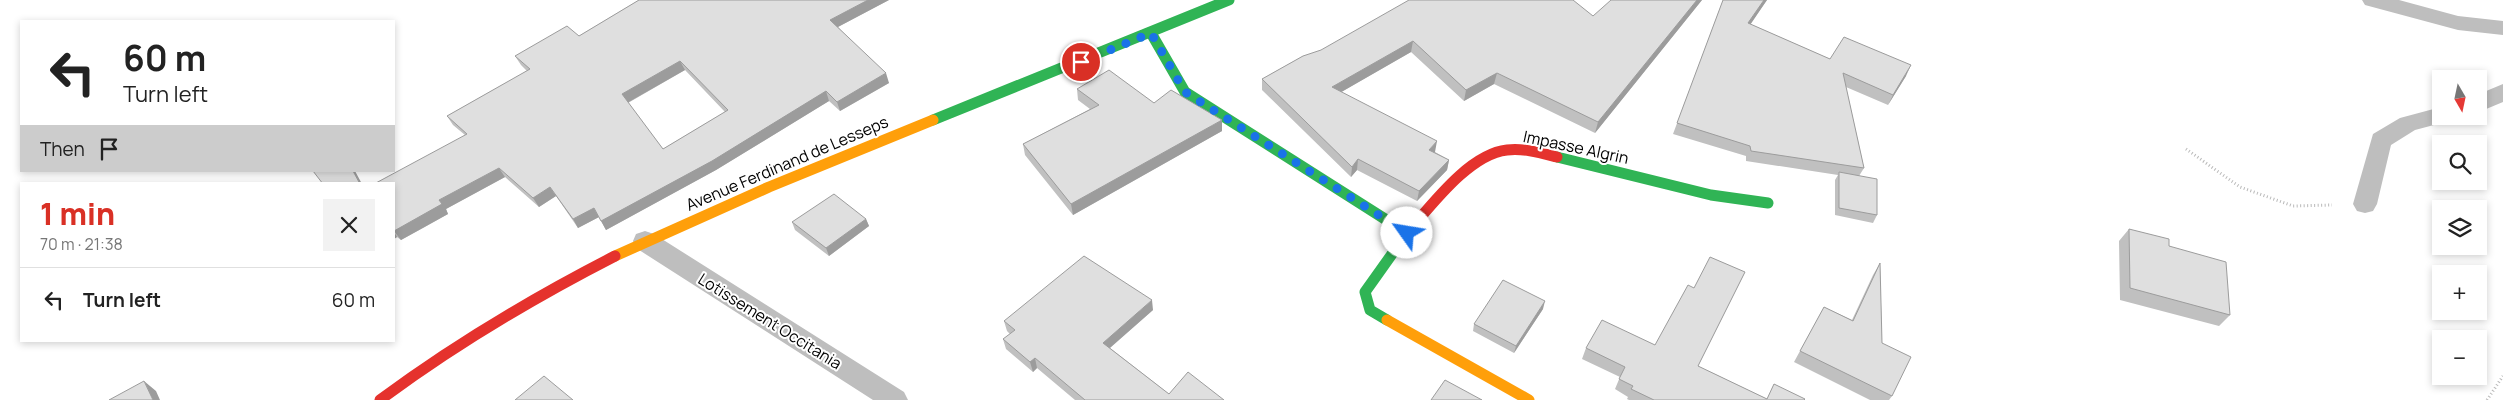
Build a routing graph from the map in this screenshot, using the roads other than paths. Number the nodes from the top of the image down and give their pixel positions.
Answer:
1 (1229, 0) edge
2 (2372, 0) edge
3 (2503, 28) edge
4 (1151, 33) junction
5 (2503, 92) edge
6 (2488, 100) edge
7 (2432, 117) edge
8 (1768, 203) dead end
9 (2365, 204) road end
10 (1407, 233) junction
11 (645, 241) junction
12 (380, 400) edge
13 (895, 400) edge
14 (1529, 400) edge

1 - 4 street, Avenue Ferdinand de Lesseps
2 - 3 lane
4 - 10 street
4 - 11 street, Avenue Ferdinand de Lesseps
5 - 6 lane
7 - 9 lane
8 - 10 street, Impasse Algrin
10 - 14 street, Impasse Algrin
11 - 12 street, Avenue Ferdinand de Lesseps
11 - 13 lane, Lotissement Occitania

